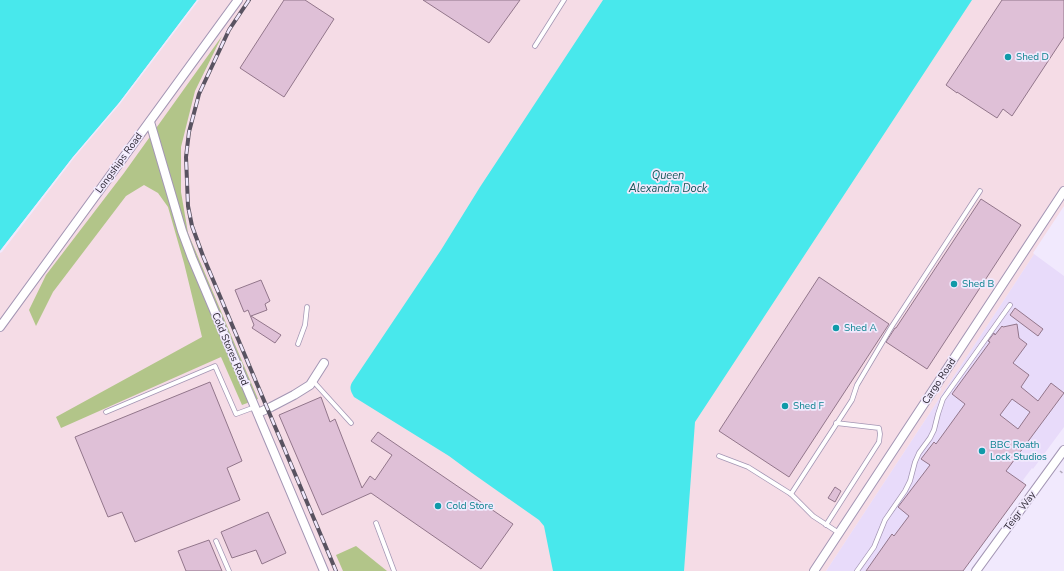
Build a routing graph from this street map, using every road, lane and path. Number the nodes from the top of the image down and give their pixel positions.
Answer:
1 (238, 0) edge
2 (564, 0) edge
3 (535, 46) dead end
4 (150, 122) junction
5 (980, 191) dead end
6 (1064, 191) edge
7 (1010, 305) dead end
8 (307, 307) dead end
9 (0, 327) edge
10 (298, 344) dead end
11 (324, 363) dead end
12 (313, 381) junction
13 (256, 410) junction
14 (106, 412) dead end
15 (351, 423) dead end
16 (836, 423) junction
17 (1064, 450) edge
18 (718, 456) dead end
19 (1060, 471) dead end
20 (1064, 474) edge
21 (791, 494) junction
22 (376, 523) dead end
23 (826, 525) junction
24 (839, 533) junction
25 (216, 541) dead end
26 (229, 571) edge
27 (324, 571) edge
28 (394, 571) edge
29 (814, 571) edge
30 (857, 571) edge
31 (976, 571) edge

1 - 4 street, Longships Road
2 - 3 lane
4 - 9 street, Longships Road
4 - 13 street, Cold Stores Road
5 - 16 lane
6 - 24 street, Cargo Road
7 - 30 lane
8 - 10 lane
11 - 12 street
12 - 13 street
12 - 15 lane
13 - 14 lane
13 - 27 street, Cold Stores Road
16 - 21 lane
16 - 23 lane
17 - 31 street, Teigr Way
18 - 21 lane
19 - 20 path
21 - 23 lane
22 - 28 lane
23 - 24 lane
24 - 29 street, Cargo Road
25 - 26 lane

